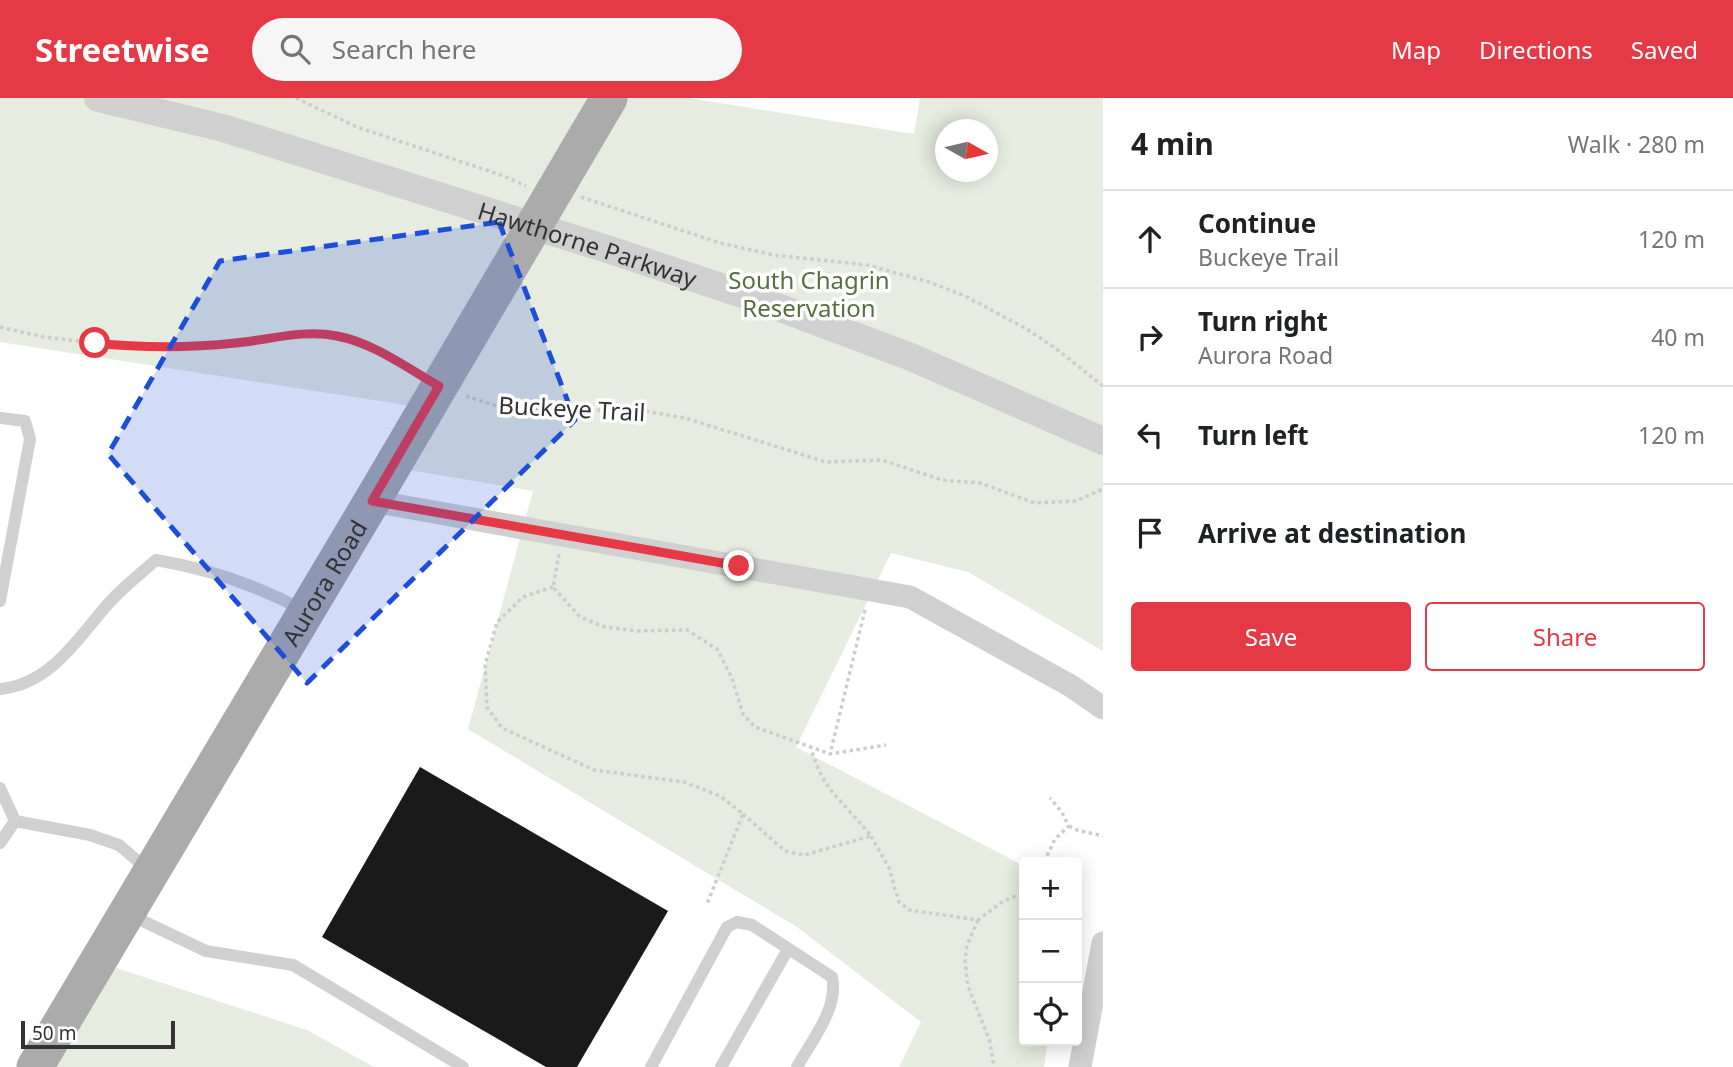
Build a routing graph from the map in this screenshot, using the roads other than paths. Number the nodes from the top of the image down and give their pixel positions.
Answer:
1 (98, 98) edge
2 (609, 98) edge
3 (533, 227) junction
4 (0, 418) edge
5 (1103, 442) edge
6 (372, 501) junction
7 (0, 601) edge
8 (306, 612) junction
9 (0, 689) edge
10 (1103, 708) edge
11 (0, 788) edge
12 (15, 821) junction
13 (0, 843) edge
14 (151, 872) junction
15 (126, 914) junction
16 (1103, 943) edge
17 (788, 949) junction
18 (35, 1067) edge
19 (463, 1067) edge
20 (652, 1067) edge
21 (721, 1067) edge
22 (797, 1067) edge
23 (1080, 1067) edge

1 - 3 street, Hawthorne Parkway
2 - 3 main road, Aurora Road
3 - 5 street, Hawthorne Parkway
3 - 6 main road, Aurora Road
4 - 7 lane
6 - 8 main road, Aurora Road
6 - 10 street
8 - 9 lane
8 - 14 main road, Aurora Road
11 - 12 lane
12 - 13 lane
12 - 14 lane
14 - 15 main road, Aurora Road
15 - 18 main road, Aurora Road
15 - 19 lane
16 - 23 street
17 - 20 lane
17 - 21 lane
17 - 22 lane

